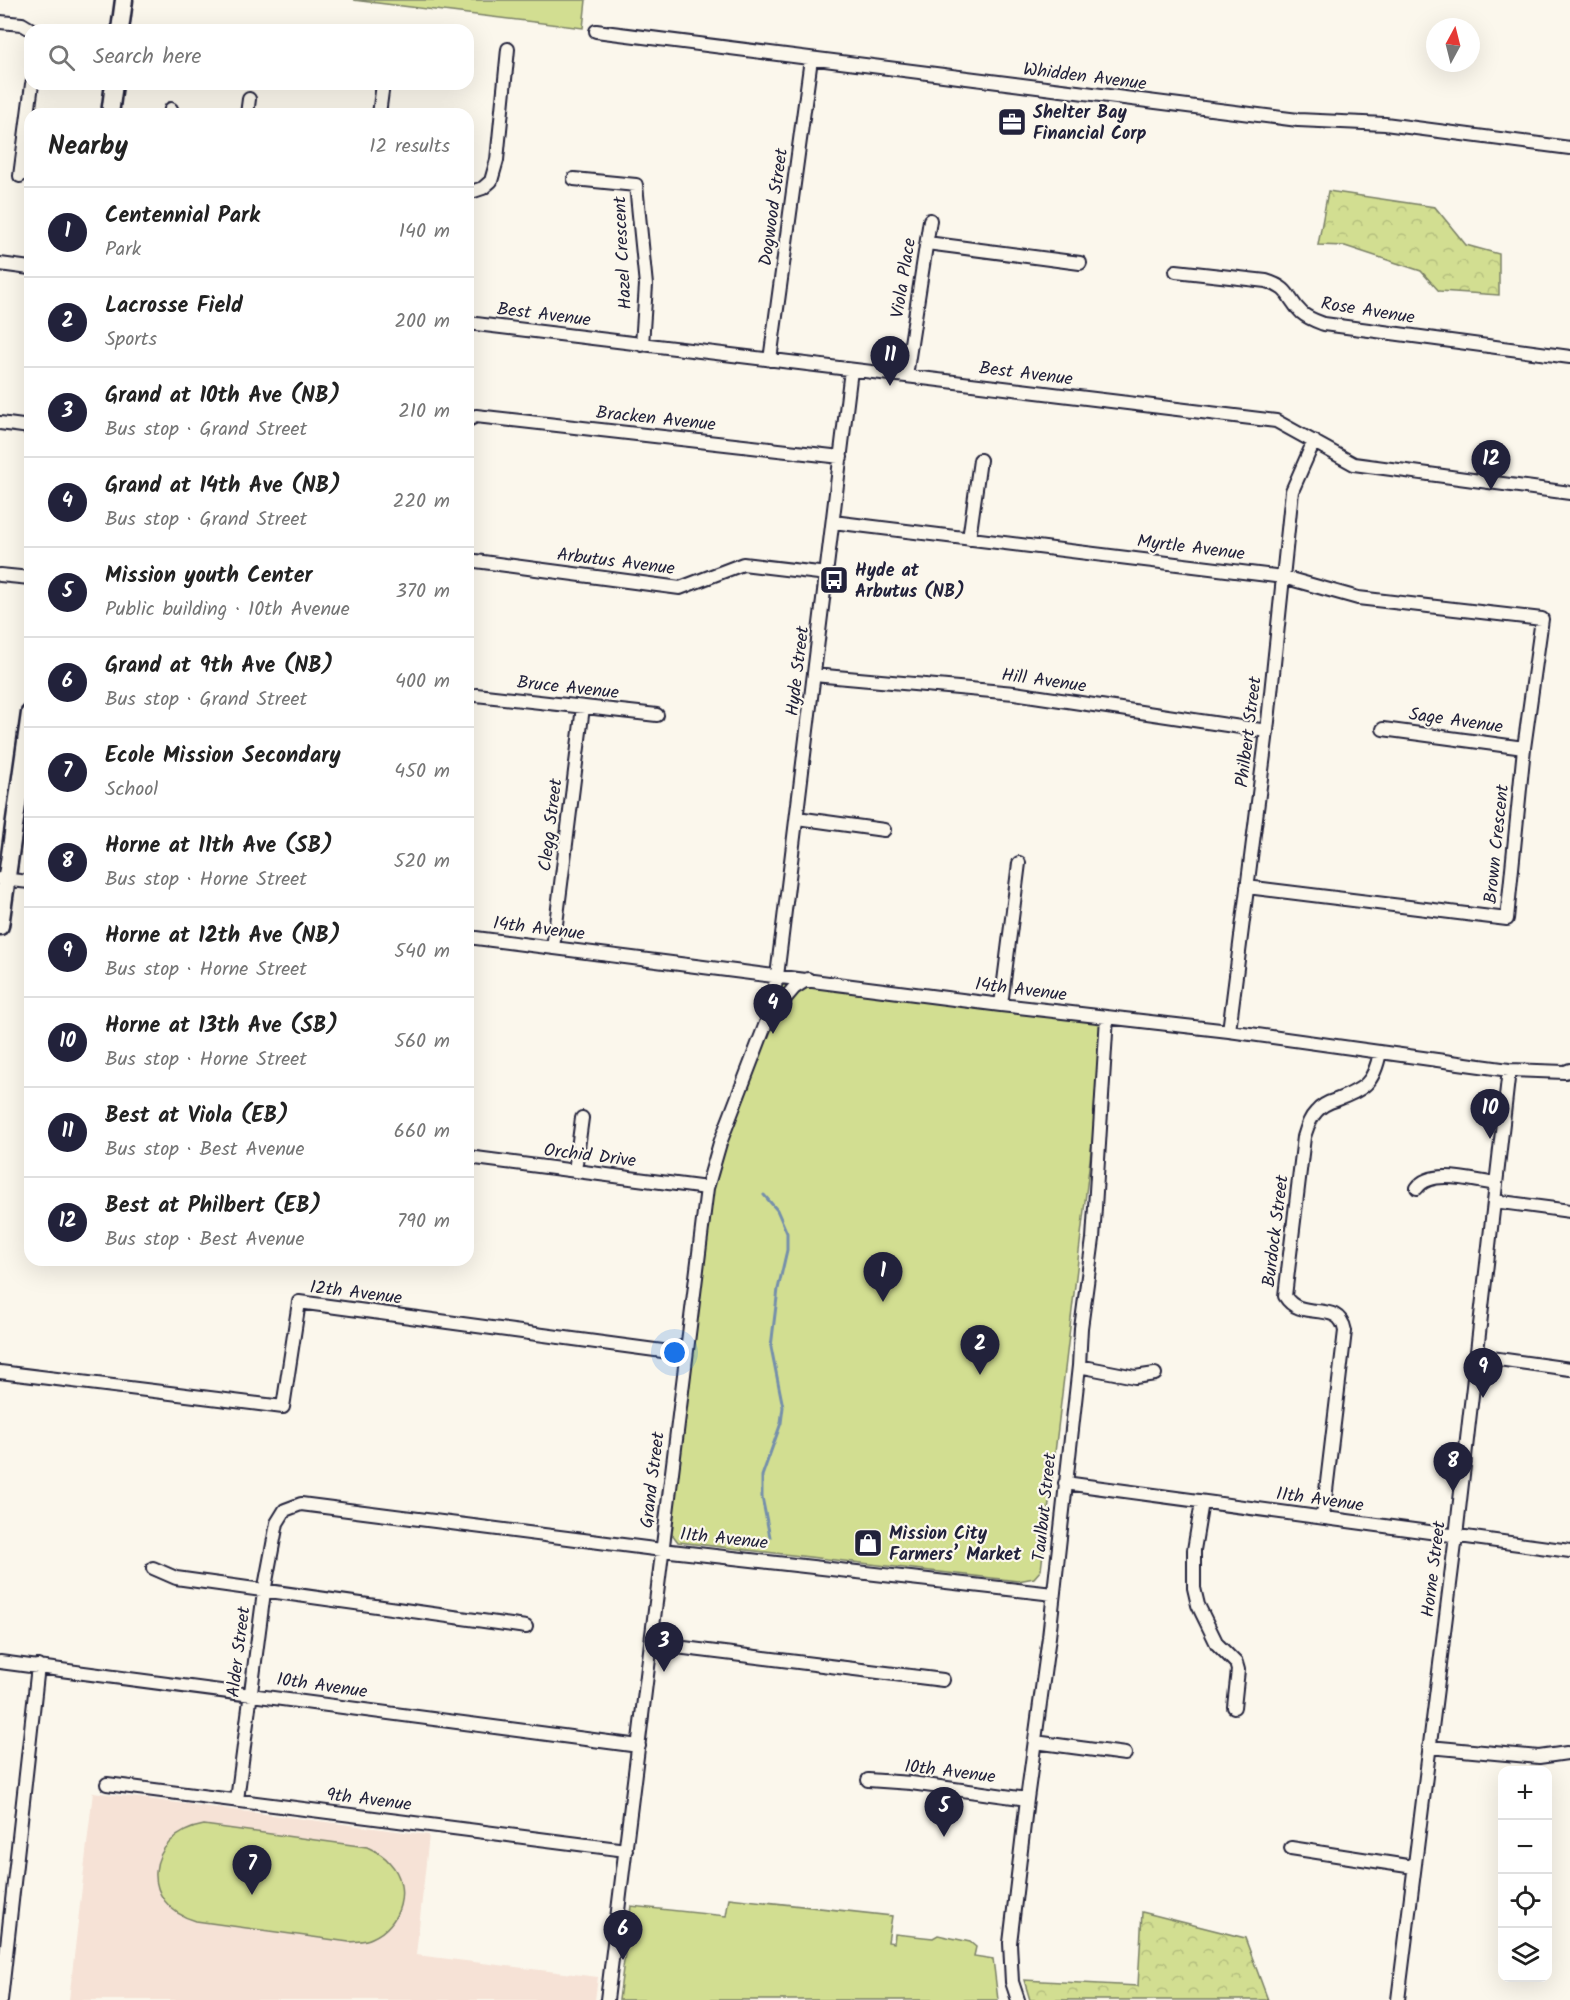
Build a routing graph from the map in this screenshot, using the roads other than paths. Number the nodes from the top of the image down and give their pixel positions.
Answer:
1 (124, 0) edge
2 (0, 21) edge
3 (121, 24) edge
4 (24, 25) edge
5 (597, 32) dead end
6 (508, 49) dead end
7 (811, 59) junction
8 (31, 90) edge
9 (113, 90) edge
10 (382, 90) edge
11 (249, 99) dead end
12 (29, 108) edge
13 (111, 108) edge
14 (248, 108) edge
15 (381, 108) edge
16 (24, 145) edge
17 (1570, 148) edge
18 (20, 176) dead end
19 (574, 179) dead end
20 (474, 191) edge
21 (930, 220) dead end
22 (927, 243) junction
23 (1080, 263) dead end
24 (0, 264) edge
25 (24, 267) edge
26 (1176, 270) dead end
27 (474, 324) edge
28 (642, 345) junction
29 (1570, 357) edge
30 (770, 360) junction
31 (851, 370) junction
32 (906, 376) junction
33 (474, 417) edge
34 (0, 423) edge
35 (24, 426) edge
36 (1314, 441) junction
37 (841, 457) junction
38 (980, 460) dead end
39 (1570, 494) edge
40 (833, 522) junction
41 (969, 539) junction
42 (474, 561) edge
43 (827, 574) junction
44 (0, 575) edge
45 (1283, 577) junction
46 (24, 578) edge
47 (1542, 619) joint
48 (814, 675) junction
49 (476, 695) dead end
50 (583, 707) junction
51 (657, 715) dead end
52 (1383, 729) dead end
53 (1267, 731) junction
54 (1524, 748) junction
55 (24, 751) edge
56 (797, 818) junction
57 (884, 830) dead end
58 (1019, 863) dead end
59 (4, 879) edge
60 (24, 881) edge
61 (1247, 887) junction
62 (0, 927) edge
63 (474, 938) edge
64 (553, 948) junction
65 (777, 975) junction
66 (808, 979) junction
67 (1001, 1005) junction
68 (1107, 1017) junction
69 (768, 1018) junction
70 (1229, 1031) junction
71 (1380, 1052) junction
72 (1509, 1070) junction
73 (1570, 1070) edge
74 (582, 1118) dead end
75 (474, 1158) edge
76 (575, 1171) junction
77 (1496, 1184) junction
78 (707, 1188) junction
79 (1417, 1188) dead end
80 (1494, 1201) junction
81 (1570, 1210) edge
82 (687, 1345) junction
83 (1477, 1356) junction
84 (1079, 1366) junction
85 (1570, 1370) edge
86 (0, 1372) edge
87 (1155, 1374) dead end
88 (1065, 1483) junction
89 (1202, 1502) junction
90 (285, 1510) joint
91 (1323, 1516) junction
92 (1456, 1536) junction
93 (662, 1550) junction
94 (1570, 1551) edge
95 (153, 1568) dead end
96 (264, 1592) junction
97 (1053, 1594) junction
98 (526, 1627) dead end
99 (652, 1644) junction
100 (0, 1662) edge
101 (38, 1666) junction
102 (943, 1680) dead end
103 (252, 1694) junction
104 (1234, 1707) dead end
105 (1035, 1742) junction
106 (639, 1746) junction
107 (1429, 1747) junction
108 (1567, 1753) dead end
109 (1125, 1754) dead end
110 (868, 1780) dead end
111 (107, 1784) dead end
112 (1027, 1799) junction
113 (237, 1800) junction
114 (1291, 1848) dead end
115 (626, 1850) junction
116 (1414, 1867) junction
117 (1, 2000) edge
118 (607, 2000) edge
119 (1018, 2000) edge
120 (1398, 2000) edge

1 - 3 main road
2 - 4 street
5 - 7 street, Whidden Avenue
6 - 20 street
7 - 17 street, Whidden Avenue
7 - 30 street, Dogwood Street
8 - 12 street
9 - 13 main road
10 - 15 street
11 - 14 street
16 - 18 street
19 - 28 street, Hazel Crescent
21 - 22 street, Viola Place
22 - 23 street
22 - 32 street, Viola Place
24 - 25 street
26 - 29 street, Rose Avenue
27 - 28 street, Best Avenue
28 - 30 street, Best Avenue
30 - 31 street, Best Avenue
31 - 32 street, Best Avenue
31 - 37 street, Hyde Street
32 - 36 street, Best Avenue
33 - 37 street, Bracken Avenue
34 - 35 street
36 - 39 street, Best Avenue
36 - 45 street, Philbert Street
37 - 40 street, Hyde Street
38 - 41 street
40 - 41 street, Myrtle Avenue
40 - 43 street, Hyde Street
41 - 45 street, Myrtle Avenue
42 - 43 street, Arbutus Avenue
43 - 48 street, Hyde Street
44 - 46 street
45 - 47 street, Myrtle Avenue
45 - 53 street, Philbert Street
47 - 54 street, Brown Crescent
48 - 53 street, Hill Avenue
48 - 56 street, Hyde Street
49 - 50 street, Bruce Avenue
50 - 51 street, Bruce Avenue
50 - 64 street, Clegg Street
52 - 54 street, Sage Avenue
53 - 61 street, Philbert Street
54 - 61 street, Brown Crescent
55 - 59 main road
56 - 57 street
56 - 65 street, Hyde Street
58 - 67 street
59 - 60 street
59 - 62 main road
61 - 70 street, Philbert Street
63 - 64 street, 14th Avenue
64 - 65 street, 14th Avenue
65 - 66 street, 14th Avenue
65 - 69 street, Grand Street
66 - 67 street, 14th Avenue
66 - 69 street
67 - 68 street, 14th Avenue
68 - 70 street, 14th Avenue
68 - 84 street, Taulbut Street
69 - 78 street, Grand Street
70 - 71 street, 14th Avenue
71 - 72 street, 14th Avenue
71 - 91 street, Burdock Street
72 - 73 street, 14th Avenue
72 - 77 street, Horne Street
74 - 76 street
75 - 76 street, Orchid Drive
76 - 78 street, Orchid Drive
77 - 79 street
77 - 80 street, Horne Street
78 - 82 street, Grand Street
80 - 81 street
80 - 83 street, Horne Street
82 - 86 street, 12th Avenue
82 - 93 street, Grand Street
83 - 85 street
83 - 92 street, Horne Street
84 - 87 street
84 - 88 street, Taulbut Street
88 - 89 street, 11th Avenue
88 - 97 street, Taulbut Street
89 - 91 street, 11th Avenue
89 - 104 street
90 - 93 street, 11th Avenue
90 - 96 street, Alder Street
91 - 92 street, 11th Avenue
92 - 94 street, 11th Avenue
92 - 107 street, Horne Street
93 - 97 street, 11th Avenue
93 - 99 street, Grand Street
95 - 96 street
96 - 98 street
96 - 103 street, Alder Street
97 - 105 street, Taulbut Street
99 - 102 street
99 - 106 street, Grand Street
100 - 101 street, 10th Avenue
101 - 103 street, 10th Avenue
101 - 117 street
103 - 106 street, 10th Avenue
103 - 113 street, Alder Street
105 - 109 street
105 - 112 street, Taulbut Street
106 - 115 street, Grand Street
107 - 108 street
107 - 116 street, Horne Street
110 - 112 street, 10th Avenue
111 - 113 street, 9th Avenue
112 - 119 street, Taulbut Street
113 - 115 street, 9th Avenue
114 - 116 street
115 - 118 street, Grand Street
116 - 120 street, Horne Street

